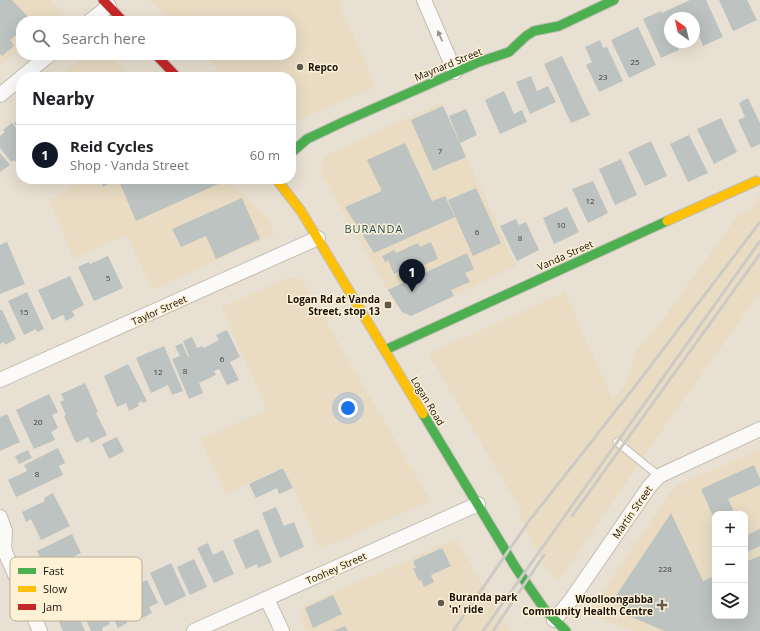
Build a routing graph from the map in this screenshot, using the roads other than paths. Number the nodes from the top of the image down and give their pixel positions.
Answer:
1 (424, 0) edge
2 (614, 0) edge
3 (106, 3) edge
4 (596, 4) edge
5 (94, 16) edge
6 (118, 16) edge
7 (42, 60) edge
8 (161, 60) edge
9 (28, 72) edge
10 (172, 72) edge
11 (455, 72) junction
12 (16, 82) edge
13 (0, 95) edge
14 (296, 148) edge
15 (756, 181) dead end
16 (280, 184) edge
17 (318, 238) junction
18 (385, 350) junction
19 (0, 380) edge
20 (760, 429) edge
21 (617, 442) dead end
22 (659, 476) junction
23 (478, 504) junction
24 (0, 517) edge
25 (10, 563) edge
26 (267, 599) junction
27 (554, 620) junction
28 (36, 621) edge
29 (40, 631) edge
30 (194, 631) edge
31 (282, 631) edge
32 (566, 631) edge

11 -> 1 street
2 - 4 street, Maynard Street
3 - 5 street
3 - 6 street
4 - 11 street, Maynard Street
7 - 9 street
8 - 10 street
11 - 14 street, Maynard Street
12 - 13 street
15 - 18 street, Vanda Street
16 - 17 street, Logan Road
17 - 18 street, Logan Road
17 - 19 street, Taylor Street
18 - 23 street, Logan Road
20 - 22 street, Martin Street
21 - 22 lane
22 - 27 street, Martin Street
23 - 26 street, Toohey Street
23 - 27 street, Logan Road
24 - 25 street
26 - 30 street, Toohey Street
26 - 31 street
27 - 32 street, Logan Road
28 - 29 street

